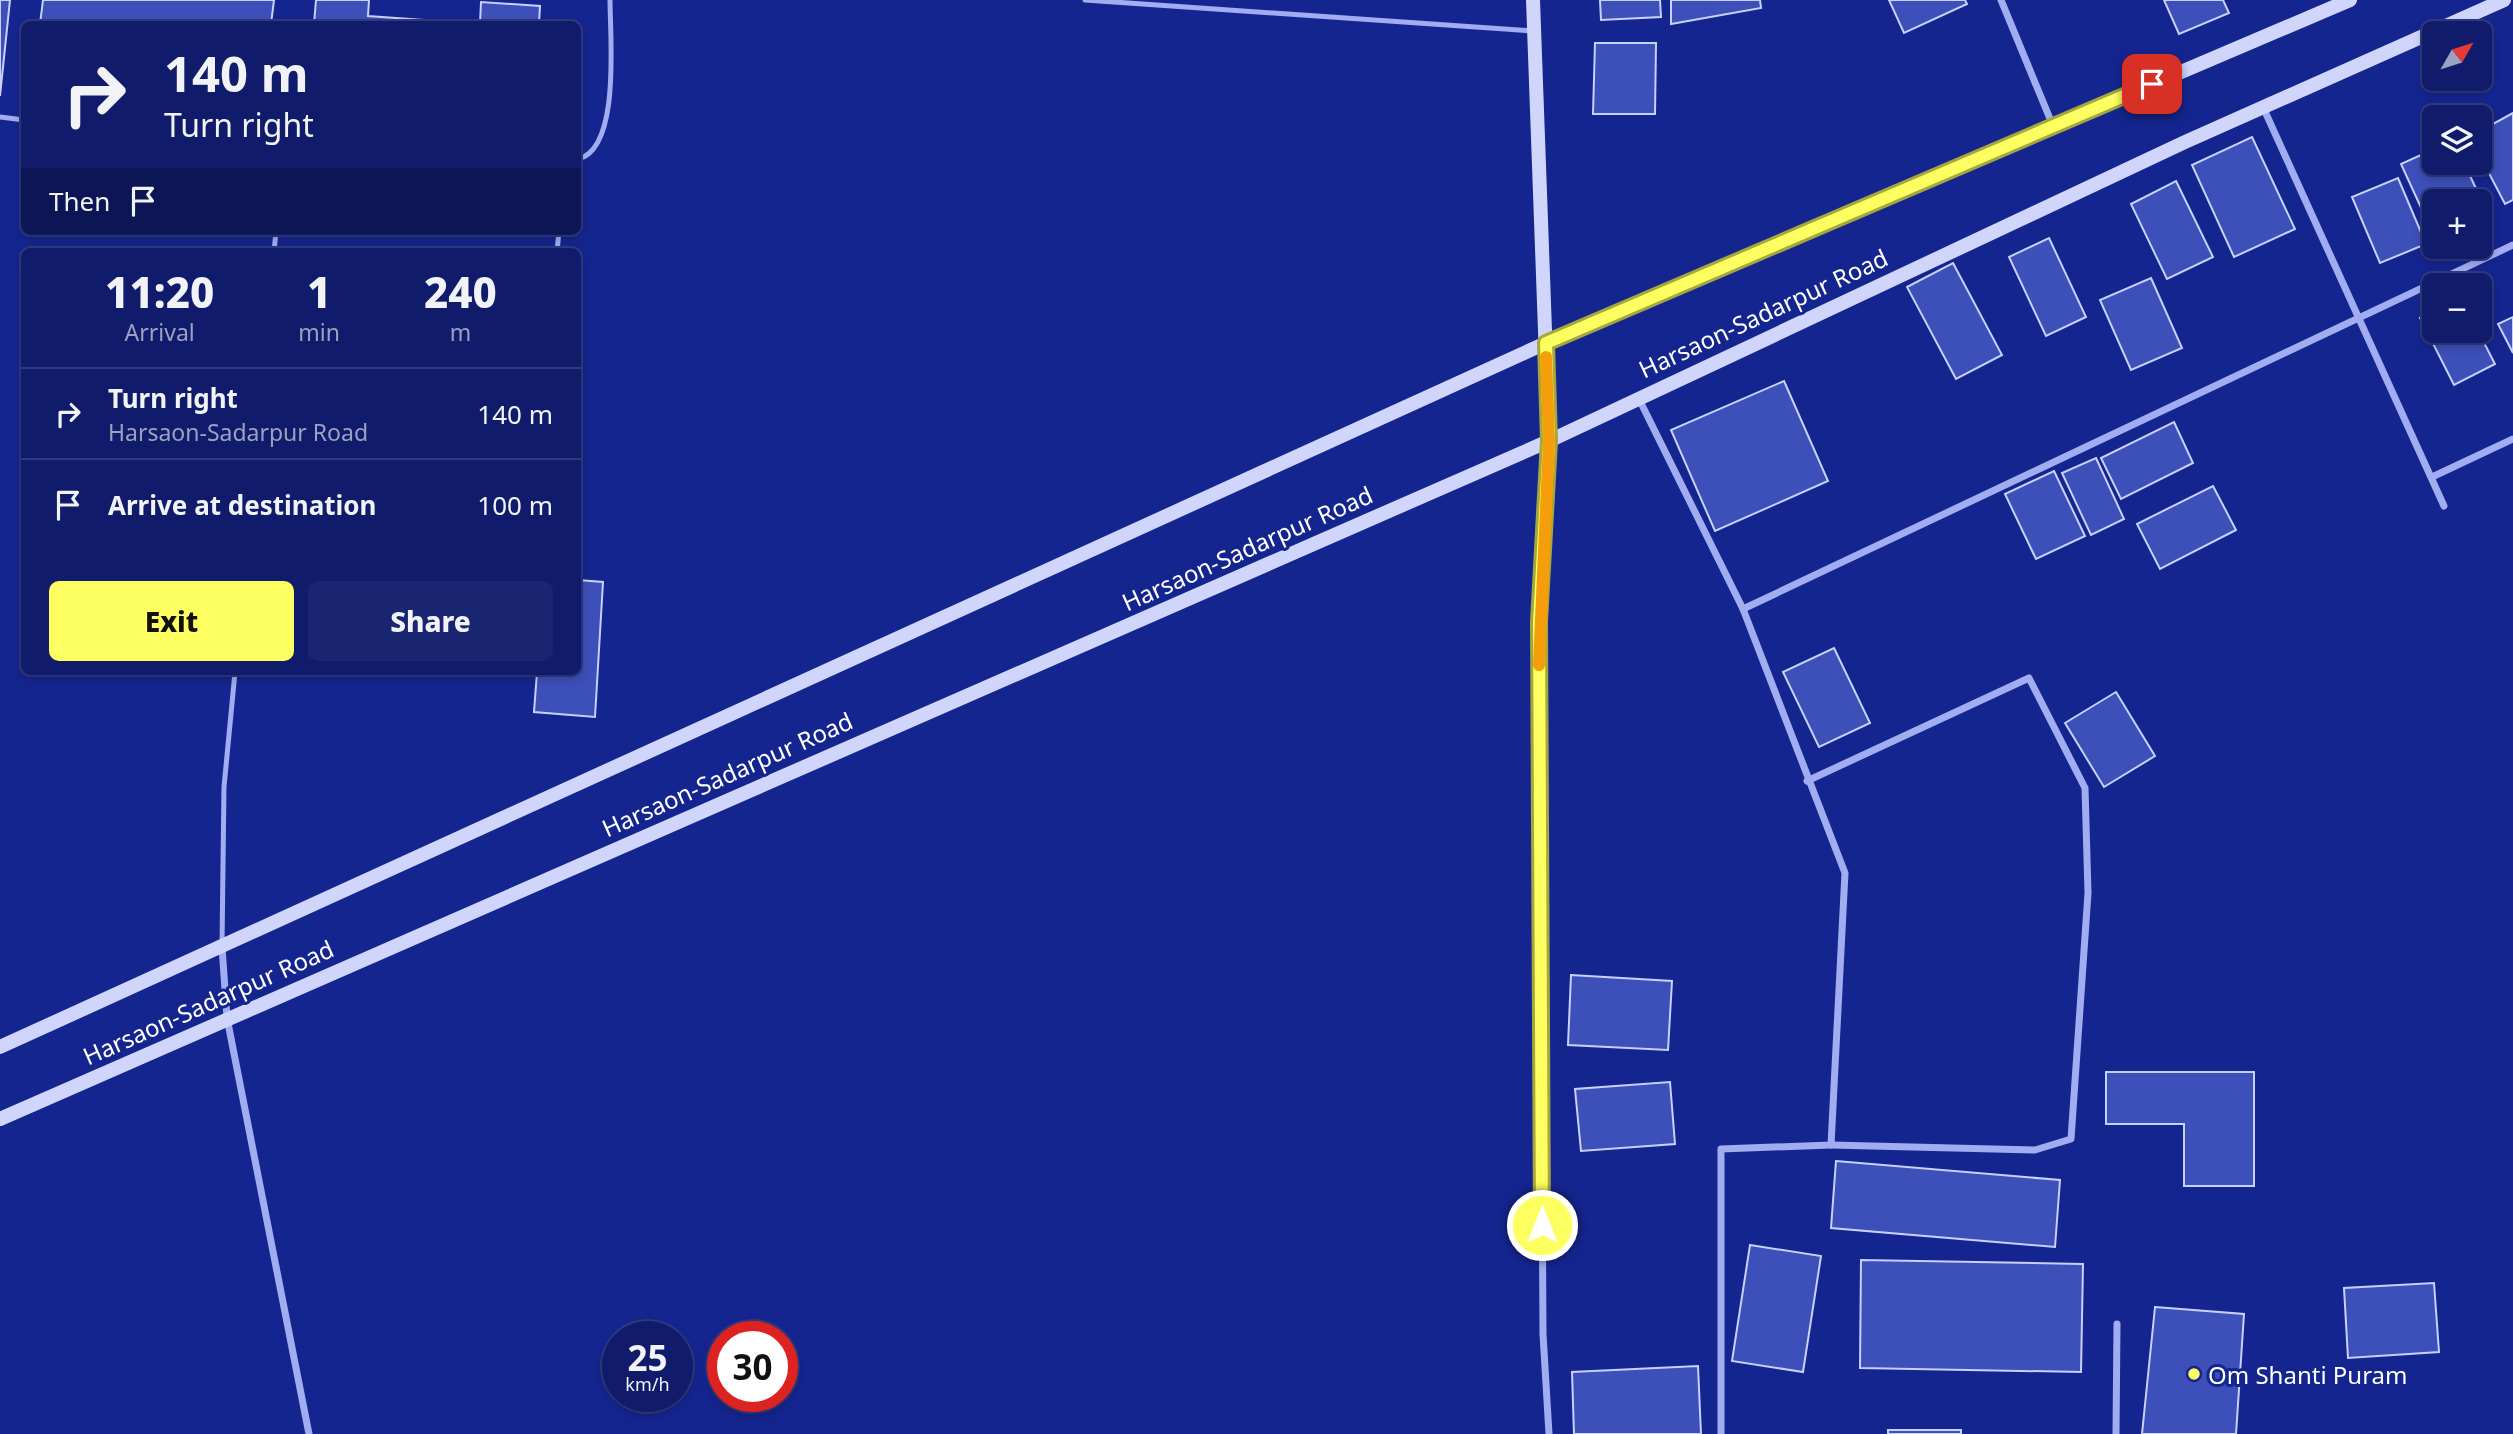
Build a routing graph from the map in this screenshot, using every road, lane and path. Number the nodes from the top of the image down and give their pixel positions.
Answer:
1 (610, 0) edge
2 (1085, 0) edge
3 (1533, 0) edge
4 (2001, 0) edge
5 (2350, 0) edge
6 (2504, 0) edge
7 (1533, 31) junction
8 (2263, 107) junction
9 (0, 117) edge
10 (21, 120) edge
11 (2053, 126) junction
12 (581, 158) edge
13 (2513, 245) edge
14 (2359, 318) junction
15 (1546, 343) junction
16 (1637, 396) junction
17 (2513, 439) edge
18 (1549, 441) junction
19 (2432, 477) junction
20 (2444, 506) dead end
21 (1743, 609) junction
22 (235, 675) edge
23 (1807, 781) junction
24 (222, 947) junction
25 (227, 1018) junction
26 (0, 1047) edge
27 (0, 1119) edge
28 (1831, 1145) junction
29 (2117, 1324) dead end
30 (309, 1434) edge
31 (1549, 1434) edge
32 (1721, 1434) edge
33 (2116, 1434) edge

1 - 12 lane
2 - 7 lane
3 - 7 street
4 - 11 street
5 - 11 street, Harsaon-Sadarpur Road
6 - 8 street, Harsaon-Sadarpur Road
7 - 15 street
8 - 14 street
8 - 16 street, Harsaon-Sadarpur Road
9 - 10 lane
11 - 15 street, Harsaon-Sadarpur Road
13 - 14 street
14 - 19 street
14 - 21 street
15 - 18 street
15 - 24 street, Harsaon-Sadarpur Road
16 - 18 street, Harsaon-Sadarpur Road
16 - 21 street
17 - 19 street
18 - 25 street, Harsaon-Sadarpur Road
18 - 31 street
19 - 20 street
21 - 23 street
22 - 24 lane
23 - 28 street
23 - 28 street
24 - 25 street
24 - 26 street, Harsaon-Sadarpur Road
25 - 27 street, Harsaon-Sadarpur Road
25 - 30 street
28 - 32 street
29 - 33 street

